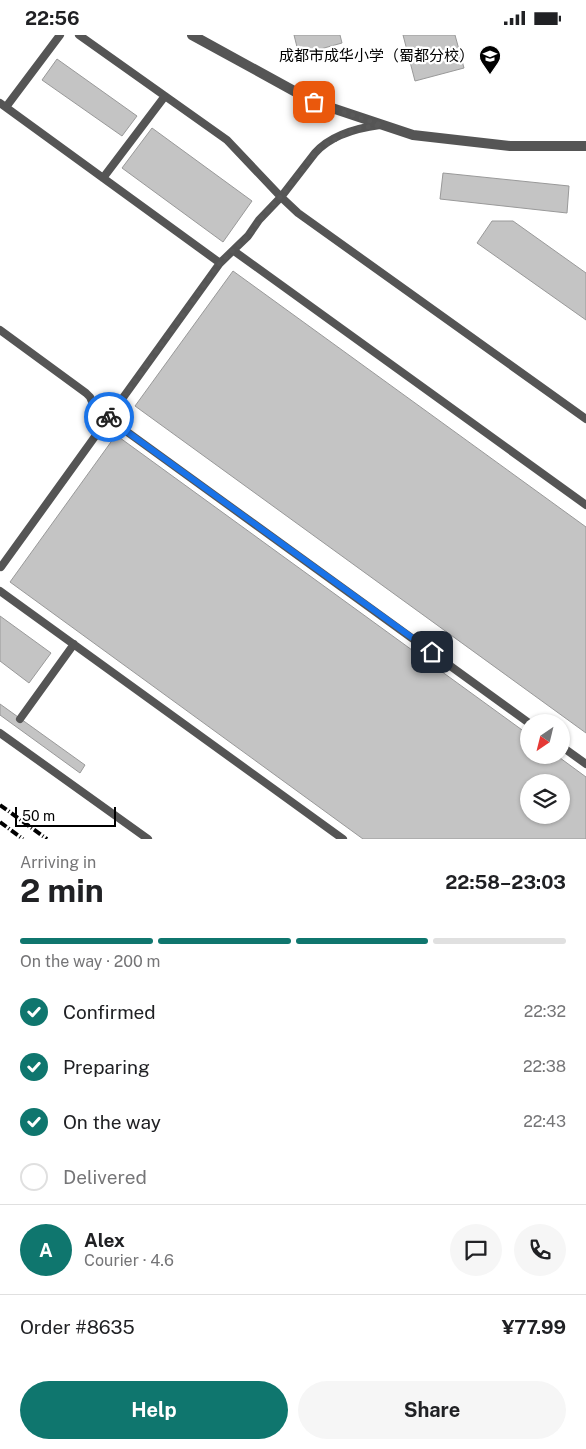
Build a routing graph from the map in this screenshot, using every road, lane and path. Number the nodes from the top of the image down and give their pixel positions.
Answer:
1 (60, 35) edge
2 (79, 35) edge
3 (192, 35) edge
4 (165, 96) junction
5 (3, 105) edge
6 (382, 125) junction
7 (586, 146) edge
8 (103, 178) junction
9 (280, 197) junction
10 (234, 251) junction
11 (220, 263) junction
12 (0, 330) edge
13 (108, 418) junction
14 (586, 419) edge
15 (103, 426) junction
16 (586, 505) edge
17 (0, 567) edge
18 (0, 572) edge
19 (0, 591) edge
20 (74, 644) junction
21 (520, 716) edge
22 (20, 719) dead end
23 (0, 733) edge
24 (570, 752) edge
25 (586, 764) edge
26 (148, 839) edge
27 (343, 839) edge

1 - 5 lane
2 - 4 lane
3 - 6 street
4 - 8 lane
4 - 9 lane
5 - 8 lane
6 - 7 street
6 - 9 lane
8 - 11 lane
9 - 10 lane
9 - 14 lane
10 - 11 lane
10 - 16 lane
11 - 13 lane
12 - 15 lane
13 - 15 lane
13 - 21 lane
15 - 17 lane
17 - 18 lane
19 - 20 lane
20 - 22 lane
20 - 27 lane
23 - 26 lane
24 - 25 lane

